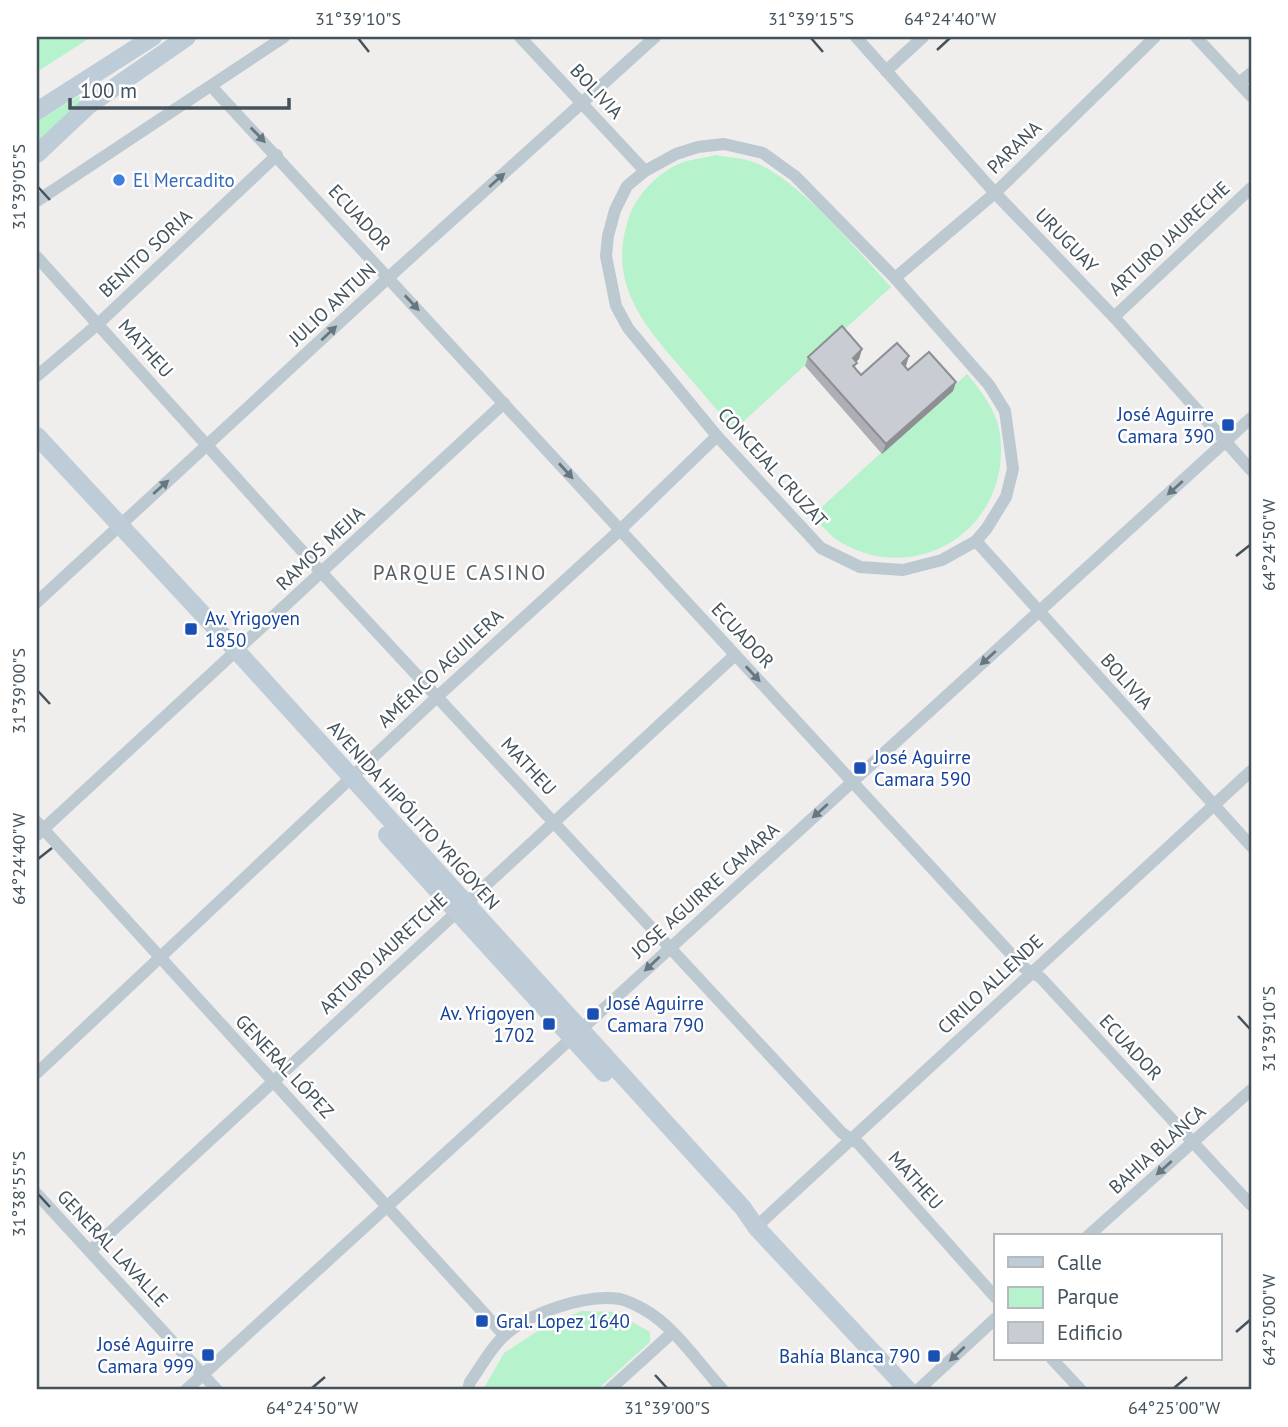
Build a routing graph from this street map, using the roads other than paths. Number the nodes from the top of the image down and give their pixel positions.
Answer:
1 (153, 37) edge
2 (187, 37) edge
3 (284, 37) edge
4 (520, 37) edge
5 (655, 37) edge
6 (856, 37) edge
7 (923, 37) edge
8 (1155, 37) edge
9 (1196, 37) edge
10 (886, 71) junction
11 (1251, 73) edge
12 (1240, 83) junction
13 (211, 86) junction
14 (1251, 96) edge
15 (583, 104) junction
16 (37, 111) edge
17 (37, 154) edge
18 (277, 155) junction
19 (645, 171) junction
20 (1251, 188) edge
21 (995, 192) junction
22 (37, 201) edge
23 (37, 257) edge
24 (389, 277) junction
25 (895, 278) junction
26 (1114, 317) junction
27 (98, 324) junction
28 (37, 376) edge
29 (504, 403) junction
30 (1251, 418) edge
31 (37, 436) edge
32 (717, 436) junction
33 (1226, 442) junction
34 (207, 445) junction
35 (37, 453) edge
36 (1251, 470) edge
37 (115, 528) junction
38 (620, 530) junction
39 (976, 541) junction
40 (322, 573) junction
41 (37, 602) edge
42 (1039, 612) junction
43 (232, 654) junction
44 (735, 655) junction
45 (437, 697) junction
46 (1251, 771) edge
47 (347, 781) junction
48 (853, 781) junction
49 (1213, 805) junction
50 (555, 821) junction
51 (39, 829) edge
52 (1251, 846) edge
53 (461, 908) junction
54 (670, 947) junction
55 (159, 957) junction
56 (1032, 972) junction
57 (576, 1035) junction
58 (37, 1073) edge
59 (273, 1081) junction
60 (1251, 1090) edge
61 (851, 1138) junction
62 (1194, 1142) junction
63 (37, 1194) edge
64 (1251, 1205) edge
65 (388, 1206) junction
66 (756, 1227) junction
67 (1090, 1234) edge
68 (90, 1251) junction
69 (994, 1296) edge
70 (994, 1320) edge
71 (672, 1333) junction
72 (505, 1335) junction
73 (1053, 1360) edge
74 (203, 1374) junction
75 (186, 1390) edge
76 (218, 1390) edge
77 (468, 1390) edge
78 (609, 1390) edge
79 (723, 1390) edge
80 (908, 1390) edge
81 (918, 1390) edge
82 (1081, 1390) edge

1 - 16 main road
2 - 17 main road
3 - 13 street
4 - 15 street, BOLIVIA
5 - 15 street, JULIO ANTUN
6 - 10 street, URUGUAY
7 - 10 street
8 - 21 street, PARANA
9 - 12 street
10 - 21 street, URUGUAY
11 - 12 street
12 - 14 street
13 -> 18 street, ECUADOR
13 - 22 street
15 - 19 street, BOLIVIA
24 -> 15 street, JULIO ANTUN
18 - 24 street, ECUADOR
18 - 27 street, BENITO SORIA
19 - 25 street, CONCEJAL CRUZAT
19 - 32 street, CONCEJAL CRUZAT
20 - 26 street, ARTURO JAURECHE
21 - 25 street, PARANA
21 - 26 street, URUGUAY
23 - 27 street, MATHEU
24 -> 29 street, ECUADOR
34 -> 24 street, JULIO ANTUN
25 - 39 street, CONCEJAL CRUZAT
26 - 33 street, URUGUAY
27 - 28 street, BENITO SORIA
27 - 34 street, MATHEU
29 -> 38 street, ECUADOR
29 - 40 street, RAMOS MEJIA
30 - 33 street, JOSE AGUIRRE CAMARA
31 - 37 main road, AVENIDA HIPÓLITO YRIGOYEN
32 - 38 street, AMÉRICO AGUILERA
32 - 39 street, CONCEJAL CRUZAT
33 - 36 street, URUGUAY
33 -> 42 street, JOSE AGUIRRE CAMARA
37 -> 34 street, JULIO ANTUN
34 - 40 street, MATHEU
35 - 37 main road, AVENIDA HIPÓLITO YRIGOYEN
37 - 41 street, JULIO ANTUN
37 - 43 main road, AVENIDA HIPÓLITO YRIGOYEN
38 - 44 street, ECUADOR
38 - 45 street, AMÉRICO AGUILERA
39 - 42 street, BOLIVIA
40 - 43 street, RAMOS MEJIA
40 - 45 street, MATHEU
42 -> 48 street, JOSE AGUIRRE CAMARA
42 - 49 street, BOLIVIA
43 - 47 main road, AVENIDA HIPÓLITO YRIGOYEN
43 - 51 street, RAMOS MEJIA
44 -> 48 street, ECUADOR
44 - 50 street, ARTURO JAURETCHE
45 - 47 street, AMÉRICO AGUILERA
45 - 50 street, MATHEU
46 - 49 street, CIRILO ALLENDE
47 - 53 main road, AVENIDA HIPÓLITO YRIGOYEN
47 - 55 street, AMÉRICO AGUILERA
48 -> 54 street, JOSE AGUIRRE CAMARA
48 - 56 street, ECUADOR
49 - 52 street, BOLIVIA
49 - 56 street, CIRILO ALLENDE
50 - 53 street, ARTURO JAURETCHE
50 - 54 street, MATHEU
51 - 55 street, GENERAL LÓPEZ
53 - 57 main road, AVENIDA HIPÓLITO YRIGOYEN
53 - 59 street, ARTURO JAURETCHE
54 -> 57 street, JOSE AGUIRRE CAMARA
54 - 61 street, MATHEU
55 - 58 street, AMÉRICO AGUILERA
55 - 59 street, GENERAL LÓPEZ
56 - 61 street, CIRILO ALLENDE
56 - 62 street, ECUADOR
57 - 65 street, JOSE AGUIRRE CAMARA
57 - 66 main road, AVENIDA HIPÓLITO YRIGOYEN
59 - 65 street, GENERAL LÓPEZ
59 - 68 street, ARTURO JAURETCHE
60 - 62 street, BAHIA BLANCA
61 - 66 street, CIRILO ALLENDE
61 - 69 street, MATHEU
62 - 64 street, ECUADOR
62 -> 67 street, BAHIA BLANCA
63 - 68 street, GENERAL LAVALLE
65 - 72 street, GENERAL LÓPEZ
65 - 74 street, JOSE AGUIRRE CAMARA
66 - 80 main road, AVENIDA HIPÓLITO YRIGOYEN
68 - 74 street, GENERAL LAVALLE
70 -> 81 street
71 - 72 street
71 - 78 street
71 - 79 street
72 - 77 street
73 - 82 street
74 - 75 street, JOSE AGUIRRE CAMARA
74 - 76 street, GENERAL LAVALLE

